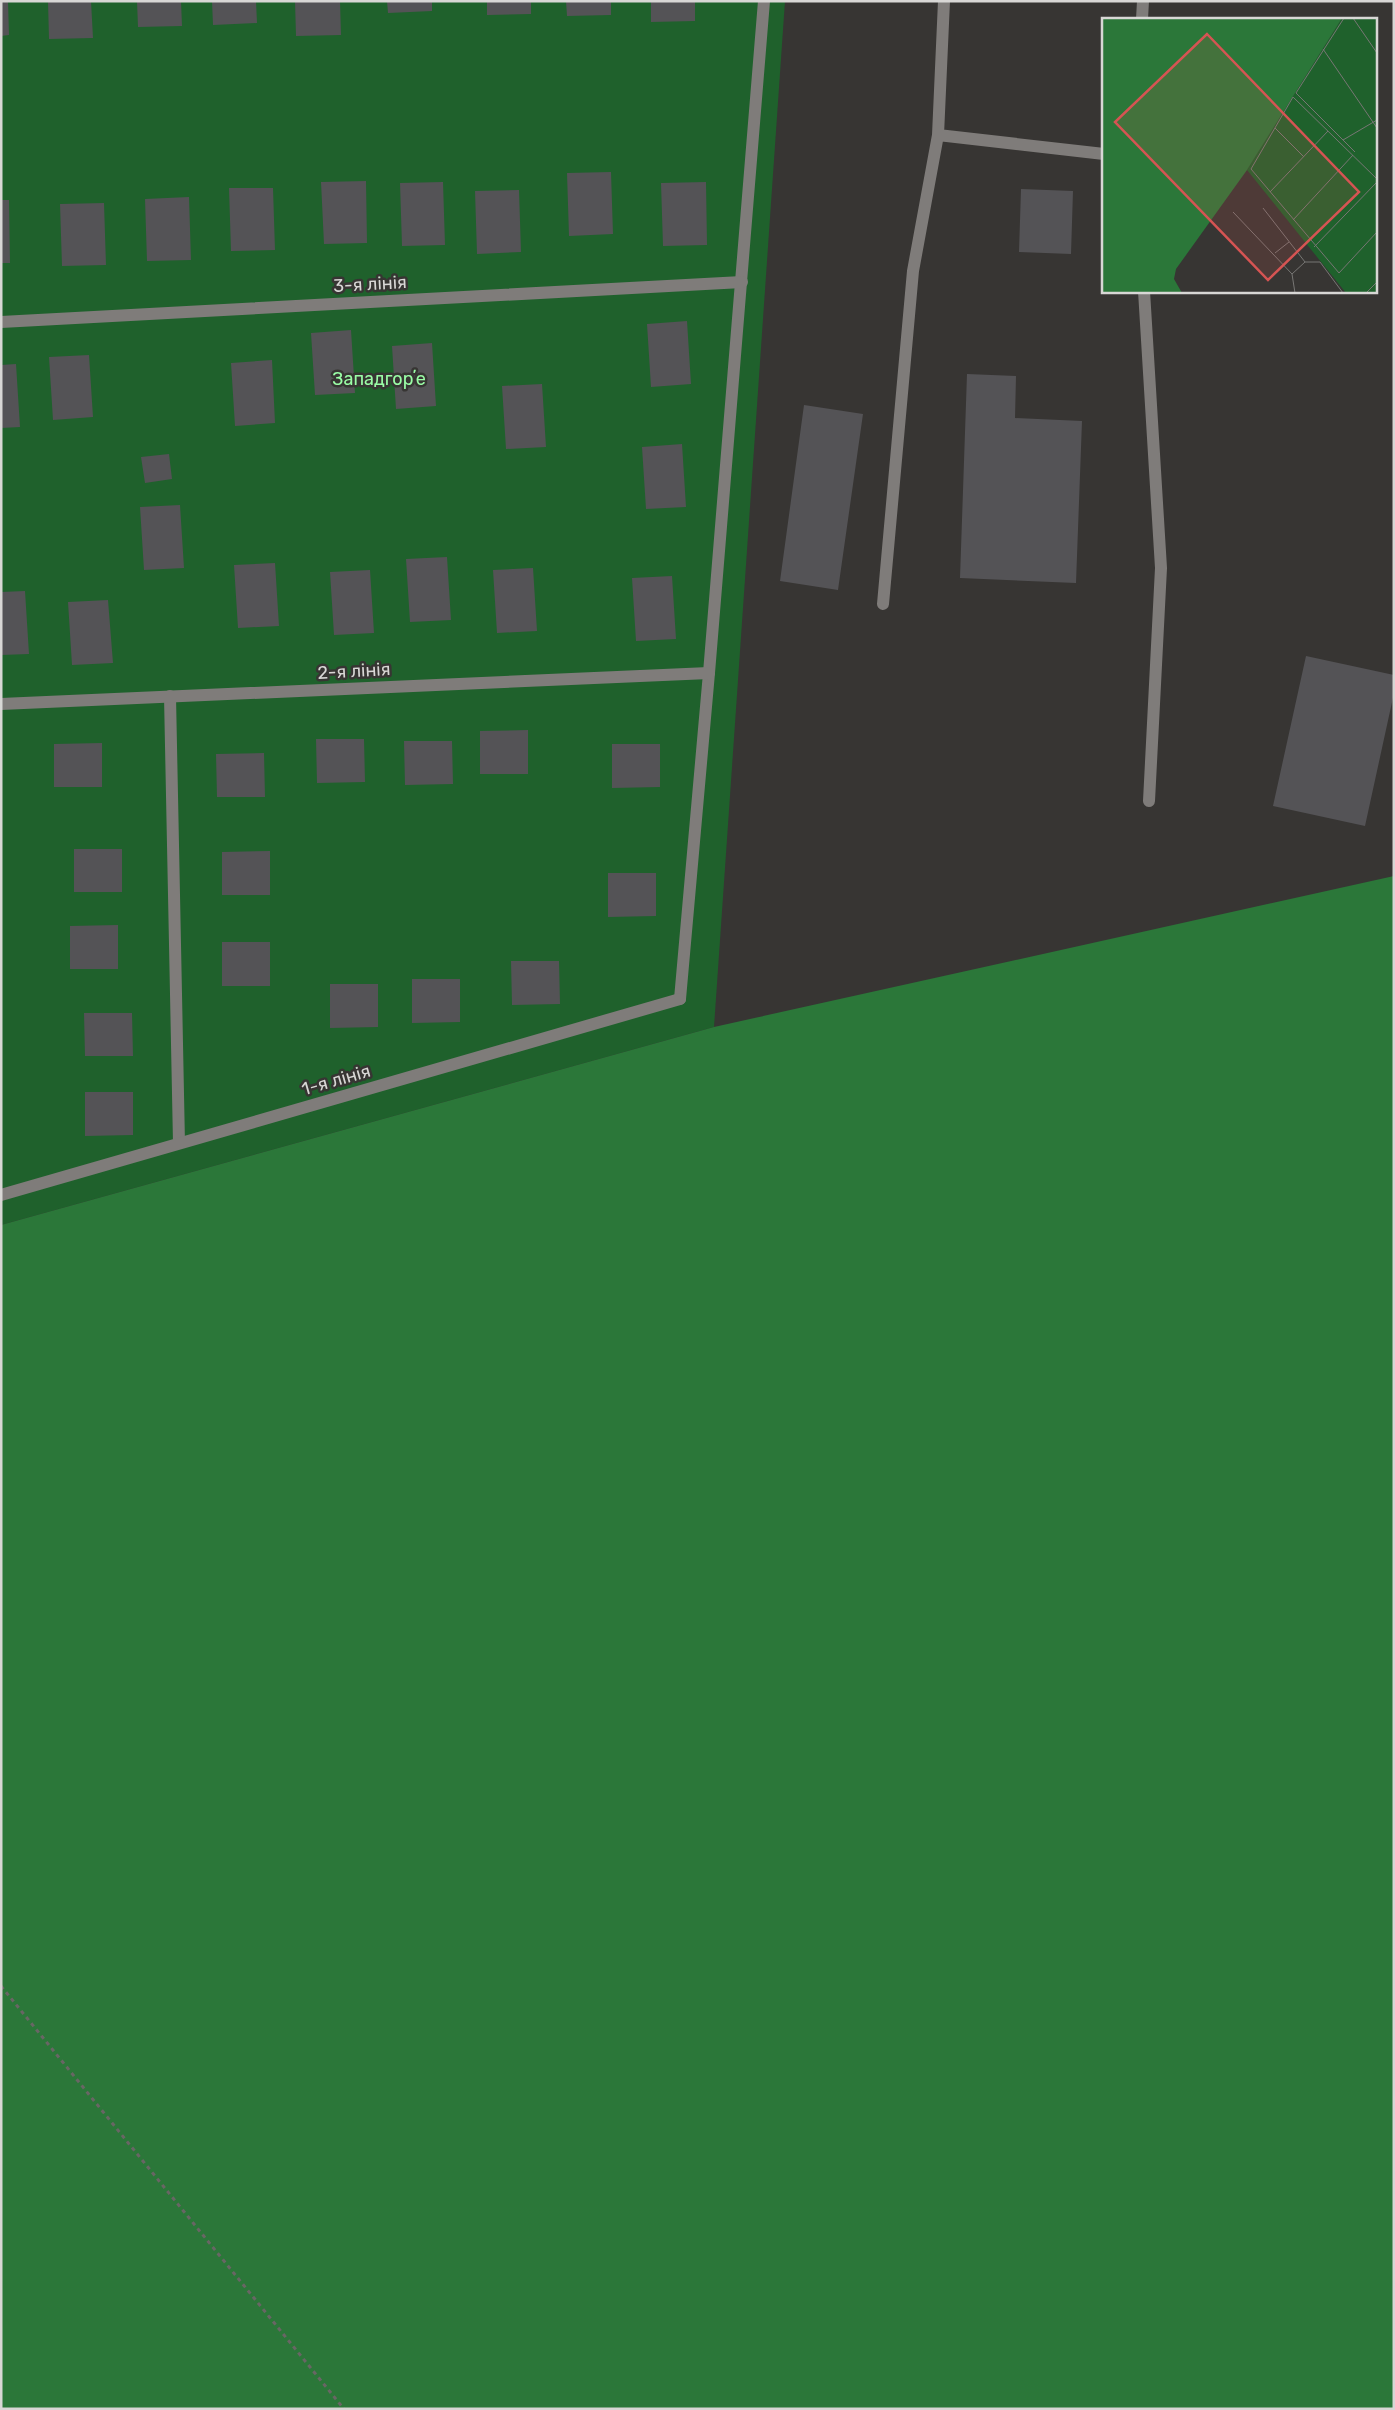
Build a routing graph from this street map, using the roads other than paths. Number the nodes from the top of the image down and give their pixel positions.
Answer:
1 (764, 1) edge
2 (944, 1) edge
3 (1143, 1) edge
4 (1142, 18) edge
5 (938, 135) junction
6 (1102, 154) edge
7 (742, 282) junction
8 (1144, 292) edge
9 (1, 322) edge
10 (883, 604) dead end
11 (709, 673) junction
12 (170, 696) junction
13 (1, 704) edge
14 (1149, 801) dead end
15 (179, 1143) junction
16 (1, 1194) edge

1 - 7 street
2 - 5 street
3 - 4 street
5 - 6 street
5 - 10 street
7 - 9 street, 3-я лінія
7 - 11 street
8 - 14 street
11 - 12 street, 2-я лінія
11 - 15 street, 1-я лінія
12 - 13 street, 2-я лінія
12 - 15 street
15 - 16 street, 1-я лінія

